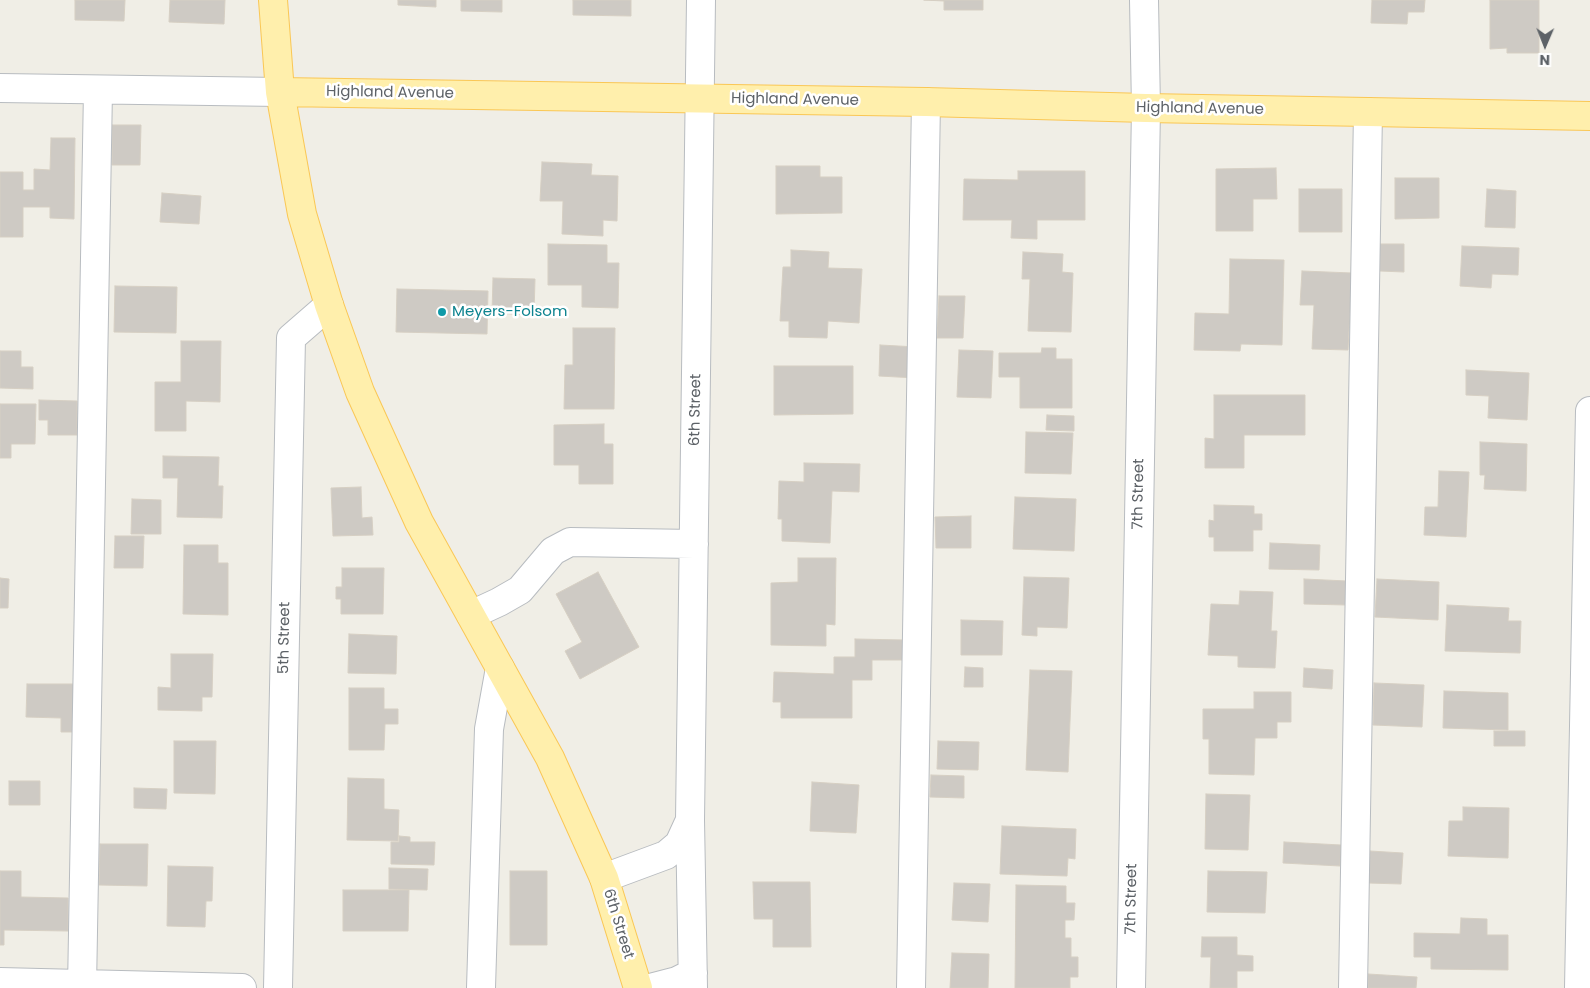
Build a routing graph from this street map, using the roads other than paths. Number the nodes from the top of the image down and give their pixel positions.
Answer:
1 (273, 0) edge
2 (701, 0) edge
3 (1144, 0) edge
4 (0, 88) edge
5 (98, 90) junction
6 (280, 92) junction
7 (700, 98) junction
8 (926, 102) junction
9 (1146, 108) junction
10 (1368, 112) junction
11 (1590, 116) edge
12 (329, 305) junction
13 (1590, 411) edge
14 (694, 544) junction
15 (471, 615) junction
16 (500, 668) junction
17 (690, 820) junction
18 (604, 878) junction
19 (693, 981) edge
20 (0, 982) edge
21 (82, 986) edge
22 (242, 988) edge
23 (278, 988) edge
24 (480, 988) edge
25 (638, 988) edge
26 (650, 988) edge
27 (911, 988) edge
28 (1131, 988) edge
29 (1353, 988) edge
30 (1579, 988) edge

1 - 6 main road
2 - 7 street, 6th Street
3 - 9 street, 7th Street
4 - 5 street, Highland Avenue
5 - 6 street, Highland Avenue
5 - 21 street
6 - 7 main road, Highland Avenue
6 - 12 main road
7 - 8 main road, Highland Avenue
7 - 14 street, 6th Street
8 - 9 main road, Highland Avenue
8 - 27 street
9 - 10 main road, Highland Avenue
9 - 28 street, 7th Street
10 - 11 main road, Highland Avenue
10 - 29 street
12 - 15 main road
12 - 23 street, 5th Street
13 - 30 street
14 - 15 street
14 - 17 street, 6th Street
15 - 16 main road
16 - 18 main road
16 - 24 street
17 - 18 street, 6th Street
17 - 19 street, 6th Street
18 - 25 main road, 6th Street
19 - 26 street
20 - 21 street
21 - 22 street

